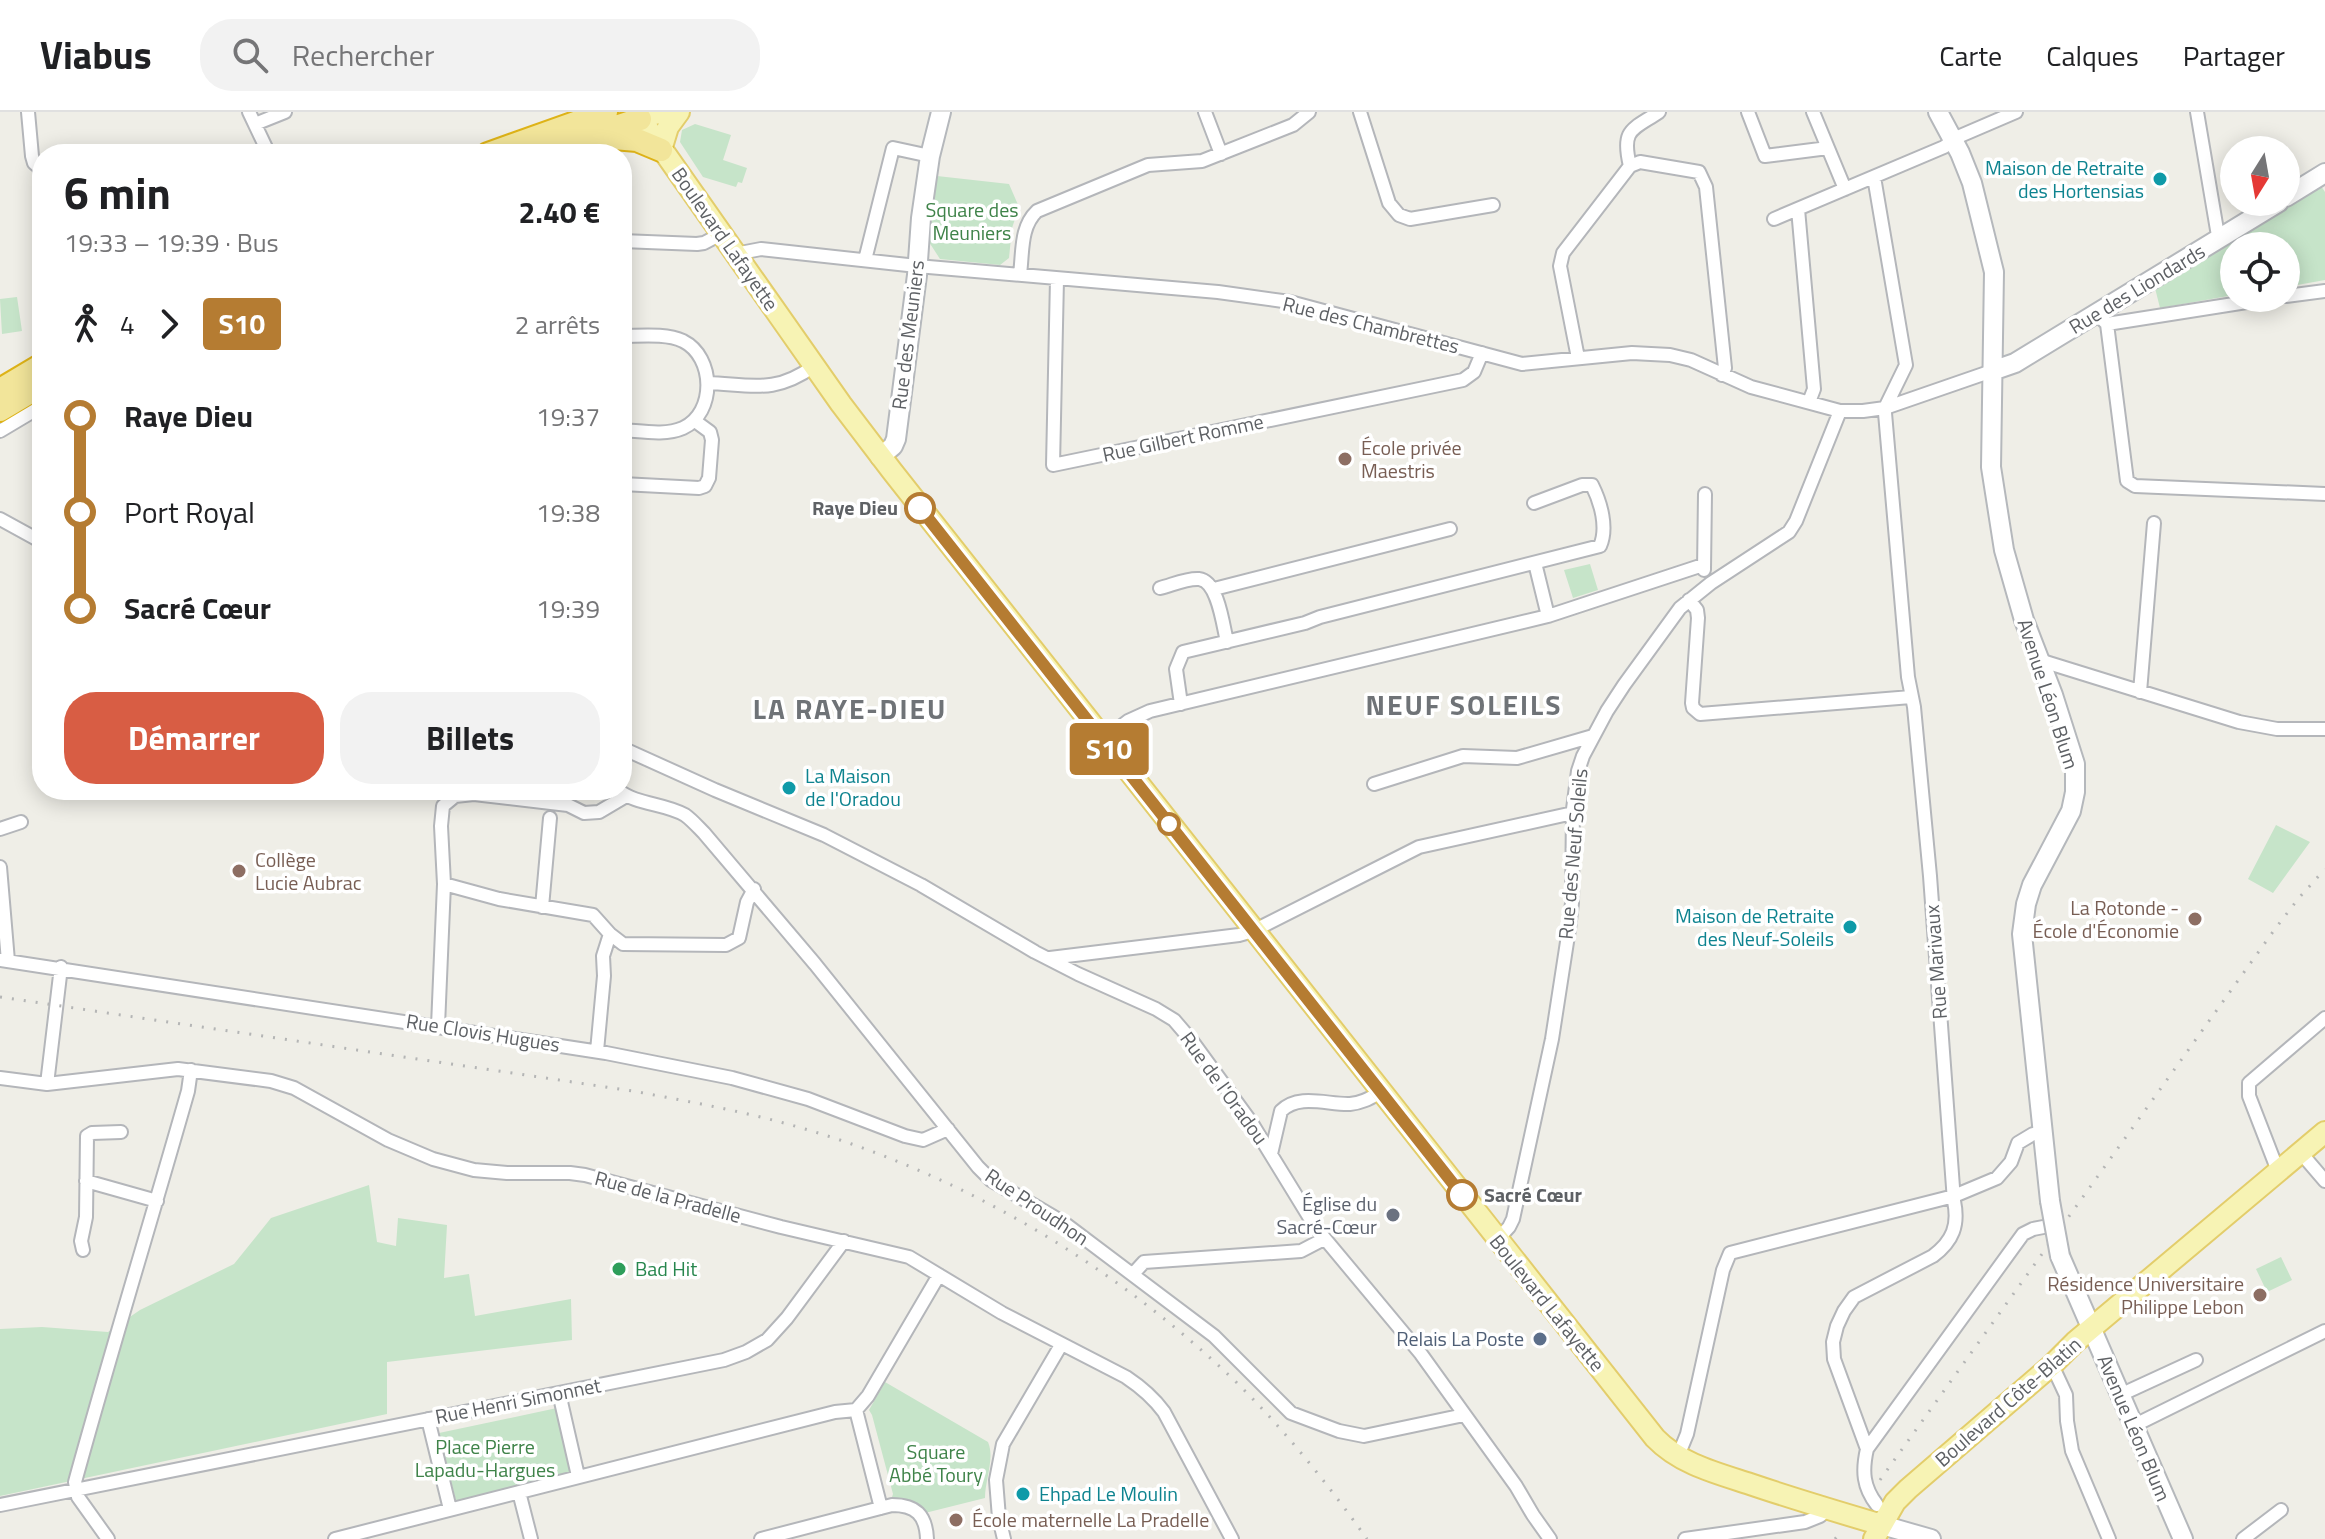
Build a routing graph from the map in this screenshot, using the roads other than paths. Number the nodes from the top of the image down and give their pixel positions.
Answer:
1 (28, 112) edge
2 (285, 112) edge
3 (606, 112) edge
4 (679, 112) edge
5 (941, 112) edge
6 (1205, 112) edge
7 (1288, 112) edge
8 (1309, 112) edge
9 (1360, 112) edge
10 (1659, 112) edge
11 (1748, 112) edge
12 (1813, 112) edge
13 (1938, 112) edge
14 (2016, 112) edge
15 (2197, 112) edge
16 (645, 114) edge
17 (252, 118) edge
18 (584, 123) edge
19 (1293, 125) junction
20 (1954, 141) junction
21 (264, 144) edge
22 (519, 144) edge
23 (551, 144) edge
24 (1828, 148) junction
25 (661, 150) junction
26 (1221, 154) junction
27 (32, 156) edge
28 (930, 156) junction
29 (1630, 166) junction
30 (2325, 173) edge
31 (1874, 177) junction
32 (2300, 188) edge
33 (1845, 189) junction
34 (1493, 205) dead end
35 (1798, 209) junction
36 (2257, 216) edge
37 (1774, 219) dead end
38 (2231, 232) edge
39 (721, 234) junction
40 (2220, 239) joint
41 (632, 241) edge
42 (735, 254) junction
43 (865, 260) junction
44 (917, 266) junction
45 (1020, 274) junction
46 (1057, 279) junction
47 (2325, 291) edge
48 (2300, 294) edge
49 (2220, 304) edge
50 (2102, 319) junction
51 (632, 336) edge
52 (1482, 353) junction
53 (1578, 358) junction
54 (814, 366) junction
55 (32, 371) edge
56 (1992, 371) junction
57 (1722, 375) junction
58 (708, 383) junction
59 (0, 390) edge
60 (32, 391) edge
61 (1809, 402) junction
62 (1885, 408) junction
63 (0, 410) edge
64 (1840, 411) junction
65 (32, 412) edge
66 (695, 421) junction
67 (632, 430) edge
68 (0, 431) edge
69 (880, 457) junction
70 (632, 485) edge
71 (1705, 494) dead end
72 (2325, 494) edge
73 (1534, 503) dead end
74 (0, 519) edge
75 (2154, 523) dead end
76 (1450, 529) dead end
77 (32, 537) edge
78 (1535, 563) junction
79 (1703, 565) junction
80 (1711, 583) junction
81 (1160, 588) dead end
82 (1214, 589) junction
83 (1689, 600) junction
84 (1548, 616) junction
85 (1227, 642) junction
86 (2039, 660) junction
87 (2140, 692) junction
88 (1911, 697) junction
89 (1181, 704) junction
90 (2325, 729) edge
91 (1593, 736) junction
92 (1103, 740) junction
93 (632, 753) edge
94 (1374, 784) dead end
95 (632, 796) edge
96 (450, 800) edge
97 (525, 800) edge
98 (616, 800) edge
99 (1573, 813) junction
100 (550, 818) dead end
101 (21, 822) dead end
102 (0, 829) edge
103 (0, 867) edge
104 (444, 884) junction
105 (754, 889) junction
106 (542, 907) junction
107 (1253, 931) junction
108 (610, 934) junction
109 (1093, 954) junction
110 (1049, 958) junction
111 (4, 960) edge
112 (61, 967) junction
113 (1078, 974) junction
114 (2325, 1018) edge
115 (438, 1026) junction
116 (597, 1051) junction
117 (191, 1070) junction
118 (0, 1078) edge
119 (47, 1084) junction
120 (1381, 1092) junction
121 (948, 1129) junction
122 (121, 1132) dead end
123 (2042, 1132) junction
124 (2325, 1132) edge
125 (2301, 1153) junction
126 (1271, 1154) junction
127 (2278, 1171) junction
128 (86, 1181) junction
129 (2325, 1181) edge
130 (1954, 1196) junction
131 (157, 1201) junction
132 (2054, 1225) junction
133 (1324, 1239) junction
134 (1497, 1240) junction
135 (844, 1241) junction
136 (83, 1250) dead end
137 (1133, 1274) junction
138 (939, 1275) junction
139 (2091, 1329) junction
140 (2325, 1331) edge
141 (1061, 1345) junction
142 (2196, 1360) dead end
143 (2052, 1365) junction
144 (559, 1393) junction
145 (2120, 1395) junction
146 (856, 1410) junction
147 (1464, 1415) junction
148 (428, 1419) junction
149 (2133, 1426) junction
150 (1867, 1449) junction
151 (1678, 1456) junction
152 (578, 1476) junction
153 (77, 1490) junction
154 (519, 1492) junction
155 (0, 1505) edge
156 (881, 1508) junction
157 (450, 1509) junction
158 (2281, 1510) dead end
159 (1836, 1512) junction
160 (1882, 1518) edge
161 (108, 1539) edge
162 (335, 1539) edge
163 (531, 1539) edge
164 (761, 1539) edge
165 (927, 1539) edge
166 (1004, 1539) edge
167 (1232, 1539) edge
168 (1550, 1539) edge
169 (1685, 1539) edge
170 (1931, 1539) edge
171 (2109, 1539) edge
172 (2183, 1539) edge
173 (2243, 1539) edge

1 - 27 street
2 - 17 street
3 - 18 highway
4 - 25 main road
5 - 28 main road, Rue des Meuniers
6 - 26 street
7 - 19 street
8 - 19 street
9 - 34 street
10 - 29 street
11 - 24 street
12 - 24 street
13 - 20 main road, Avenue Léon Blum
14 - 20 street
15 - 40 street
16 - 18 highway
16 - 25 main road, Boulevard Lafayette
17 - 21 street
18 - 22 highway
18 - 23 highway
18 - 25 highway
19 - 26 street
20 - 31 street
20 - 56 main road, Avenue Léon Blum
24 - 33 street
25 - 39 main road, Boulevard Lafayette
26 - 45 street
28 - 43 street
28 - 44 main road, Rue des Meuniers
29 - 53 street
29 - 57 street
30 - 32 main road
31 - 33 street
31 - 62 street
33 - 35 street
35 - 37 street
35 - 61 street
36 - 38 main road, Rue des Liondards
39 - 41 street
39 - 42 main road, Boulevard Lafayette
40 - 50 main road, Rue des Liondards
42 - 43 street, Rue des Chambrettes
42 - 54 main road, Boulevard Lafayette
43 - 44 street, Rue des Chambrettes
44 - 45 street, Rue des Chambrettes
44 - 69 main road, Rue des Meuniers
45 - 46 street, Rue des Chambrettes
46 - 52 street, Rue des Chambrettes
46 - 52 street, Rue Gilbert Romme
47 - 48 street
49 - 50 street
50 - 56 main road, Rue des Liondards
50 - 72 street
51 - 58 street
52 - 53 street, Rue des Chambrettes
53 - 57 street, Rue des Chambrettes
54 - 58 street
54 - 69 main road, Boulevard Lafayette
55 - 59 highway
56 - 62 street, Rue des Chambrettes
56 - 86 main road, Avenue Léon Blum
57 - 61 street, Rue des Chambrettes
58 - 66 street
60 - 63 highway
61 - 64 street, Rue des Chambrettes
62 - 64 street, Rue des Chambrettes
62 - 88 street, Rue Marivaux
64 - 80 street, Rue des Neuf Soleils
65 - 68 street
66 - 67 street
66 - 70 street
69 - 92 main road, Boulevard Lafayette
71 - 79 street
73 - 78 street
74 - 77 street
75 - 87 street
76 - 82 street
78 - 84 street
78 - 85 street
79 - 80 street
79 - 84 street
80 - 83 street, Rue des Neuf Soleils
81 - 82 street
82 - 85 street
83 - 88 street
83 - 91 street, Rue des Neuf Soleils
84 - 89 street
85 - 89 street
86 - 87 street
86 - 123 main road, Avenue Léon Blum
87 - 90 street
88 - 130 street, Rue Marivaux
89 - 92 street
91 - 94 street
91 - 99 street, Rue des Neuf Soleils
92 - 107 main road, Boulevard Lafayette
93 - 110 street, Rue de l'Oradou
95 - 105 street, Rue Proudhon
96 - 104 street
97 - 98 street
99 - 107 street
99 - 134 street, Rue des Neuf Soleils
100 - 106 street
101 - 102 street
103 - 111 street, Rue Clovis Hugues
104 - 106 street
104 - 115 street
105 - 108 street
105 - 121 street, Rue Proudhon
106 - 108 street
107 - 109 street
107 - 120 main road, Boulevard Lafayette
108 - 116 street
109 - 110 street
109 - 113 street
110 - 113 street, Rue de l'Oradou
111 - 112 street, Rue Clovis Hugues
112 - 115 street, Rue Clovis Hugues
112 - 119 street
113 - 126 street, Rue de l'Oradou
114 - 127 street
115 - 116 street, Rue Clovis Hugues
116 - 121 street, Rue Clovis Hugues
117 - 119 street, Rue de la Pradelle
117 - 131 street
117 - 135 street, Rue de la Pradelle
118 - 119 street, Rue de la Pradelle
120 - 126 street
120 - 134 main road, Boulevard Lafayette
121 - 137 street, Rue Proudhon
122 - 128 street
123 - 130 street
123 - 132 main road, Avenue Léon Blum, bridge
124 - 125 main road, Boulevard Côte-Blatin
125 - 127 main road, Boulevard Côte-Blatin
125 - 129 street
126 - 133 street, Rue de l'Oradou
127 - 139 main road, Boulevard Côte-Blatin
128 - 131 street
128 - 136 street
130 - 150 street, Rue Marivaux
130 - 151 street
131 - 153 street
132 - 139 main road, Avenue Léon Blum, bridge
132 - 150 street
133 - 137 street
133 - 147 street, Rue de l'Oradou
134 - 151 main road, Boulevard Lafayette
135 - 138 street, Rue de la Pradelle
135 - 144 street, Rue Henri Simonnet
137 - 147 street, Rue Proudhon
138 - 141 street, Rue de la Pradelle
138 - 146 street
139 - 143 main road, Boulevard Côte-Blatin
139 - 145 main road, Avenue Léon Blum
140 - 149 street
141 - 166 street
141 - 167 street, Rue de la Pradelle
142 - 145 street
143 - 160 main road, Boulevard Côte-Blatin
143 - 171 street
144 - 148 street, Rue Henri Simonnet
144 - 152 street
145 - 149 main road, Avenue Léon Blum
146 - 152 street
146 - 156 street
147 - 168 street, Rue de l'Oradou
148 - 153 street, Rue Henri Simonnet
148 - 157 street
149 - 172 main road, Avenue Léon Blum
150 - 160 street, Rue Marivaux
151 - 159 main road, Boulevard Lafayette
152 - 154 street
153 - 155 street, Rue Henri Simonnet
153 - 161 street
154 - 157 street
154 - 163 street
156 - 164 street
156 - 165 street
157 - 162 street
158 - 173 street
159 - 160 main road, Boulevard Lafayette
159 - 169 street
160 - 170 main road, Boulevard Lafayette

